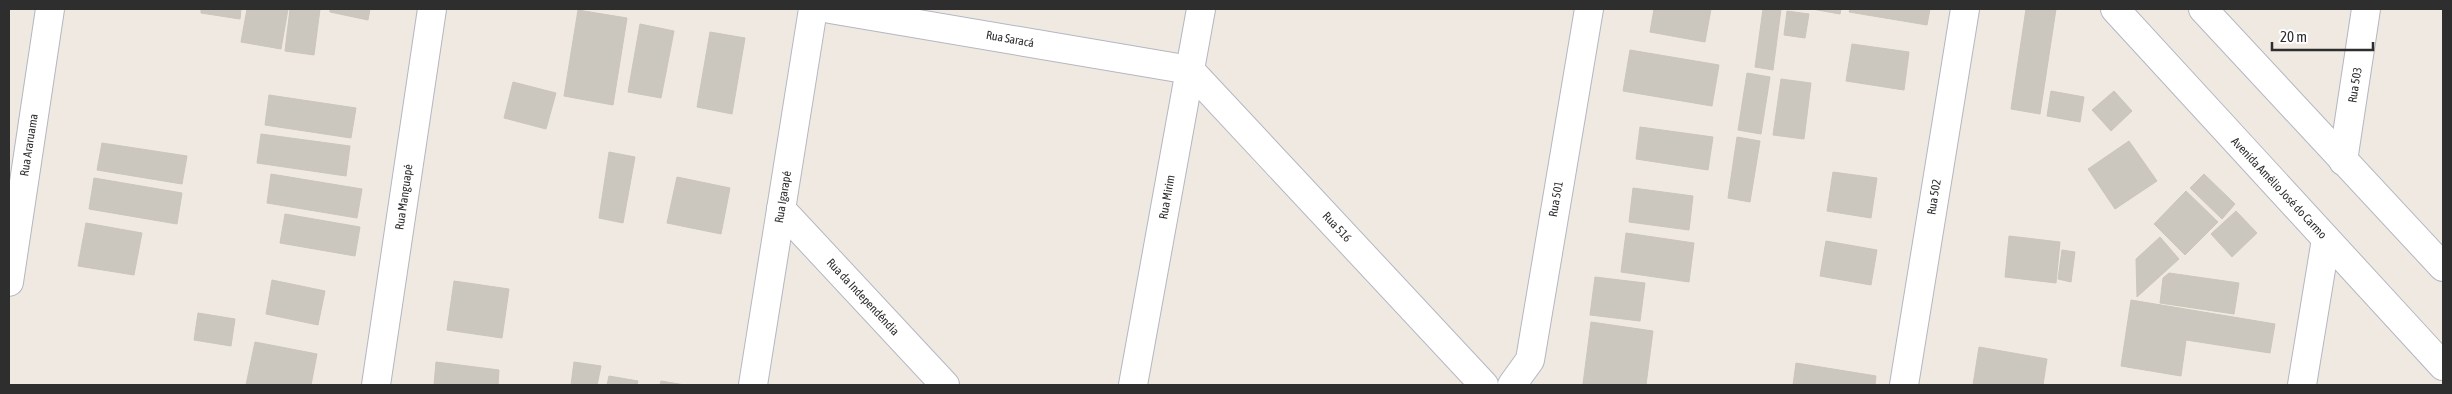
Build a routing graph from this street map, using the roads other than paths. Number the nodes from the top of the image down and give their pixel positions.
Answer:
1 (50, 9) edge
2 (432, 9) edge
3 (813, 9) edge
4 (830, 9) edge
5 (1201, 9) edge
6 (1589, 9) edge
7 (1965, 9) edge
8 (2115, 9) edge
9 (2203, 9) edge
10 (2366, 9) edge
11 (1190, 70) junction
12 (2344, 161) junction
13 (781, 209) junction
14 (2326, 239) junction
15 (2443, 268) edge
16 (9, 282) edge
17 (2443, 366) edge
18 (376, 385) edge
19 (753, 385) edge
20 (944, 385) edge
21 (1133, 385) edge
22 (1484, 385) edge
23 (1512, 385) edge
24 (1904, 385) edge
25 (2302, 385) edge

1 - 16 street, Rua Araruama
2 - 18 street, Rua Manguapé
3 - 13 street, Rua Igarapé
4 - 11 street, Rua Saracá
5 - 11 street, Rua Mirim
6 - 23 street, Rua 501
7 - 24 street, Rua 502
8 - 14 street, Avenida Amélio José do Carmo
9 - 12 street
10 - 12 street, Rua 503
11 - 21 street, Rua Mirim
11 - 22 street, Rua 516
12 - 15 street
13 - 19 street, Rua Igarapé
13 - 20 street, Rua da Independêndia
14 - 17 street, Avenida Amélio José do Carmo
14 - 25 street

